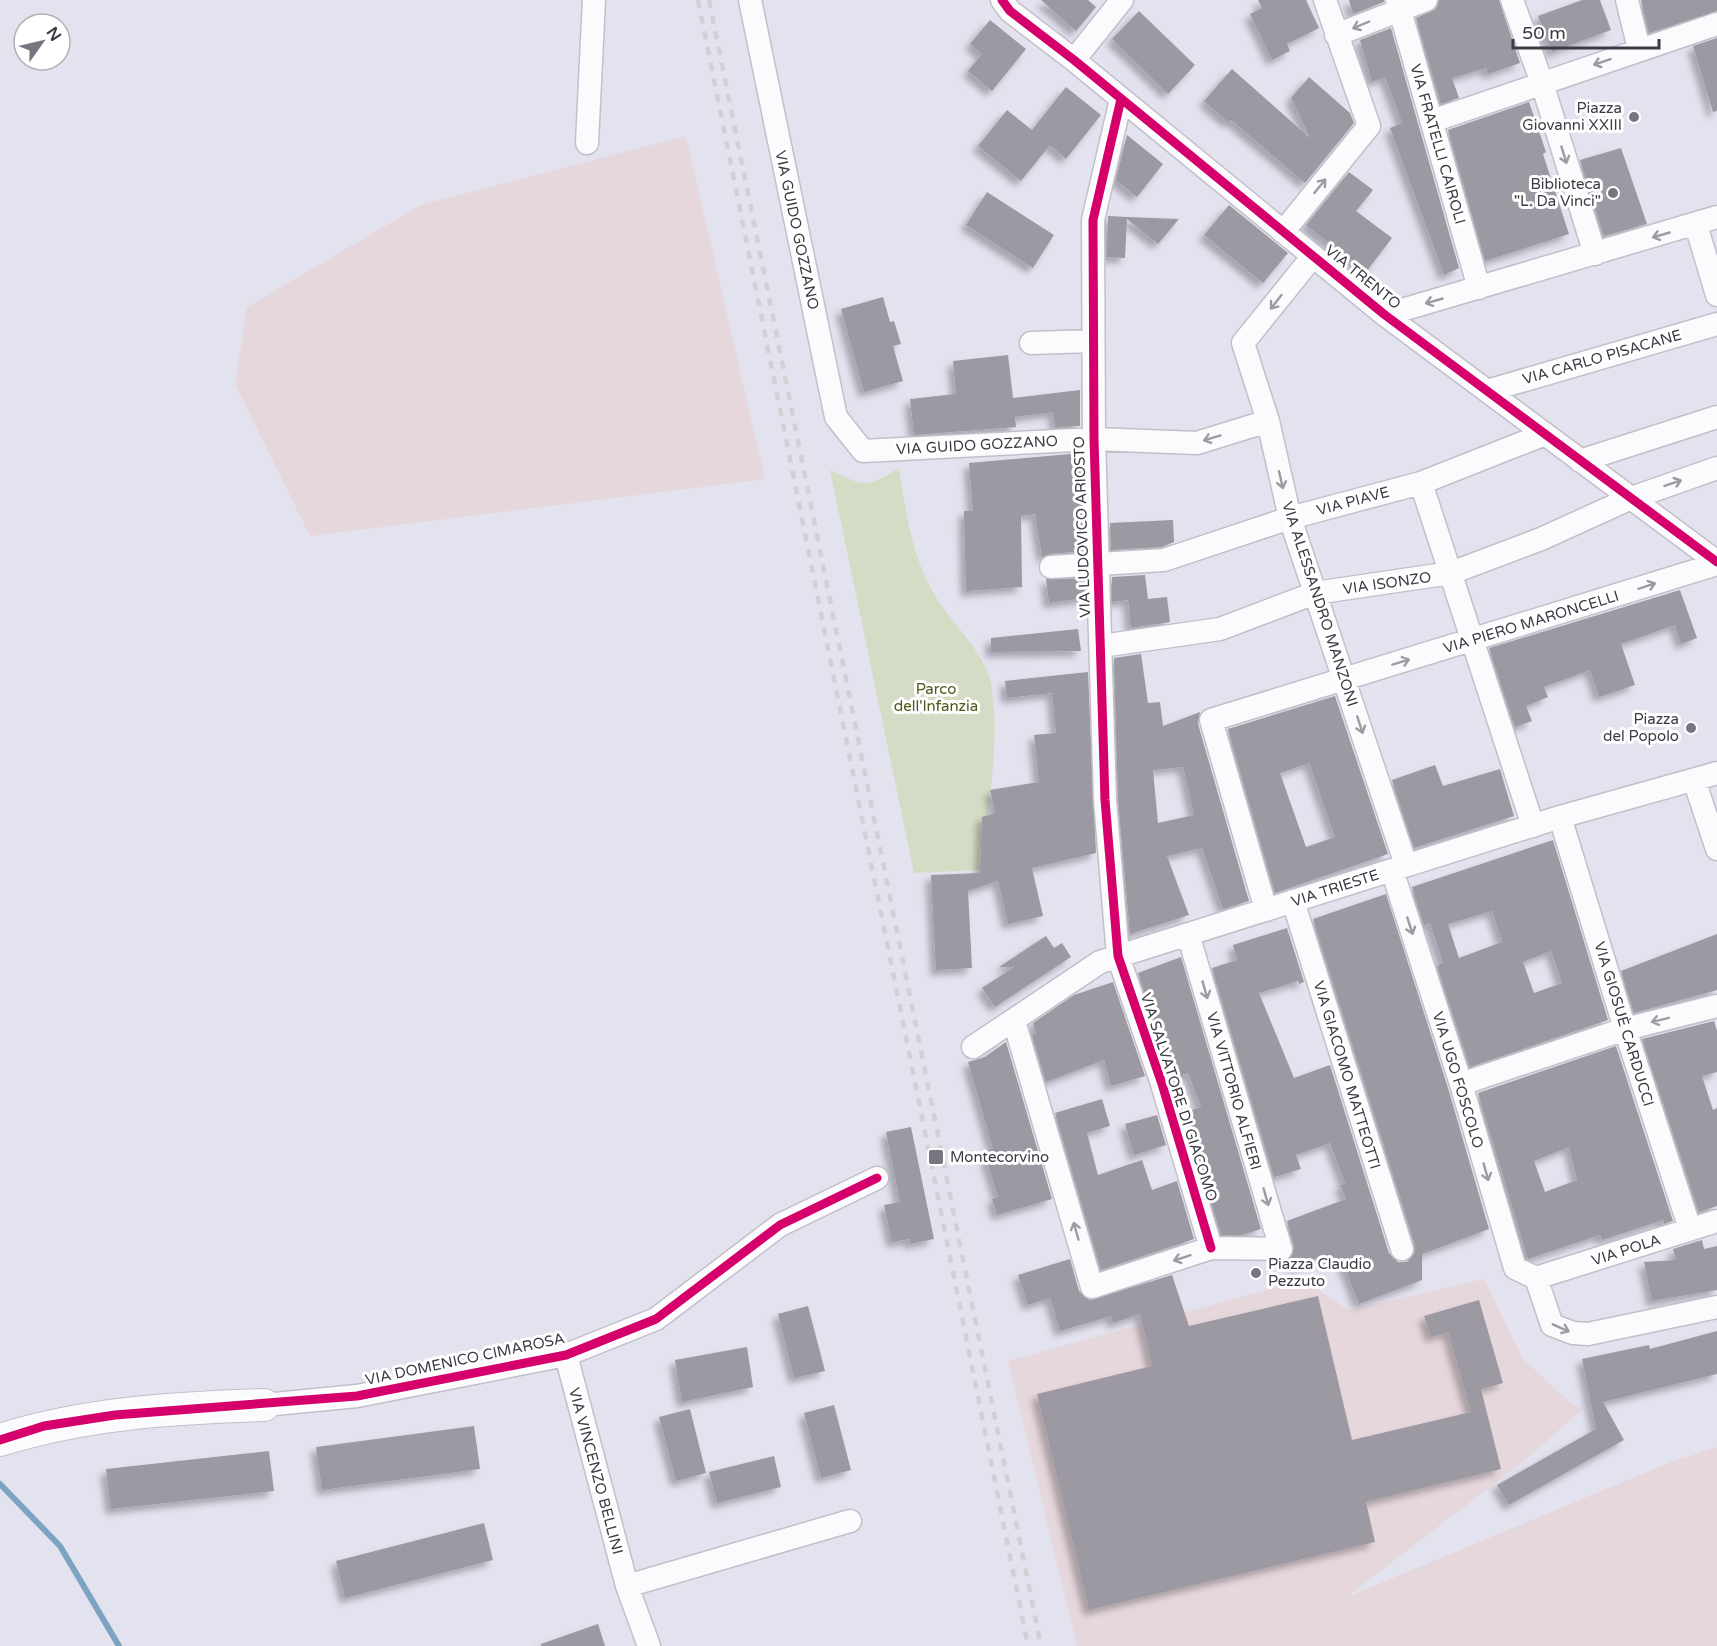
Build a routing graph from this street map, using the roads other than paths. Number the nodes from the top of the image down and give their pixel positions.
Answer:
1 (594, 0) edge
2 (750, 0) edge
3 (1002, 0) edge
4 (1122, 0) edge
5 (1325, 0) edge
6 (1426, 0) edge
7 (1512, 0) edge
8 (1627, 0) edge
9 (1398, 4) edge
10 (1717, 24) edge
11 (1336, 35) junction
12 (1639, 49) junction
13 (1074, 60) junction
14 (1542, 83) junction
15 (1121, 99) junction
16 (1431, 121) junction
17 (587, 143) dead end
18 (1707, 221) edge
19 (1283, 232) junction
20 (1595, 254) junction
21 (1313, 256) junction
22 (1479, 288) junction
23 (1717, 295) edge
24 (1385, 315) junction
25 (1717, 324) edge
26 (1094, 341) junction
27 (1031, 343) dead end
28 (1487, 391) junction
29 (1717, 417) edge
30 (1268, 421) junction
31 (1545, 434) junction
32 (1094, 439) junction
33 (1580, 461) junction
34 (1717, 468) edge
35 (1421, 483) junction
36 (1629, 499) junction
37 (1290, 518) junction
38 (1098, 563) junction
39 (1717, 563) edge
40 (1051, 567) dead end
41 (1450, 573) junction
42 (1315, 593) junction
43 (1473, 641) junction
44 (1101, 646) junction
45 (1345, 679) junction
46 (1717, 773) edge
47 (1694, 780) junction
48 (1560, 817) junction
49 (1533, 826) junction
50 (1717, 849) edge
51 (1399, 868) junction
52 (1293, 902) junction
53 (1266, 910) junction
54 (1188, 934) junction
55 (1118, 956) junction
56 (1717, 1006) edge
57 (1014, 1021) junction
58 (1625, 1029) junction
59 (973, 1047) dead end
60 (1461, 1084) junction
61 (877, 1178) dead end
62 (1717, 1221) edge
63 (1690, 1229) junction
64 (1211, 1248) junction
65 (1402, 1249) dead end
66 (1536, 1278) junction
67 (1717, 1307) edge
68 (566, 1355) junction
69 (264, 1405) joint
70 (0, 1440) edge
71 (850, 1521) dead end
72 (627, 1586) junction
73 (649, 1646) edge

1 - 17 street
2 - 32 street, VIA GUIDO GOZZANO
3 - 13 street, VIA TRENTO
4 - 13 street
5 - 11 street
6 - 9 street
7 - 14 street
8 - 12 street
9 -> 11 street
9 - 16 street, VIA FRATELLI CAIROLI
10 - 12 street
19 -> 11 street
12 -> 14 street
13 - 15 street, VIA TRENTO
14 - 16 street
14 -> 20 street
15 - 19 street, VIA TRENTO
15 - 26 street, VIA LUDOVICO ARIOSTO
16 - 22 street, VIA FRATELLI CAIROLI
18 -> 20 street
18 - 23 street
19 - 21 street, VIA TRENTO
20 - 22 street
21 - 24 street, VIA TRENTO
21 -> 30 street, VIA ALESSANDRO MANZONI
22 -> 24 street
24 - 28 street, VIA TRENTO
25 - 28 street, VIA CARLO PISACANE
26 - 27 street
26 - 32 street, VIA LUDOVICO ARIOSTO
28 - 31 street, VIA TRENTO
29 - 33 street
30 -> 32 street, VIA GUIDO GOZZANO
30 -> 37 street, VIA ALESSANDRO MANZONI
31 - 33 street, VIA TRENTO
31 - 35 street, VIA PIAVE
32 - 38 street, VIA LUDOVICO ARIOSTO
33 - 36 street, VIA TRENTO
36 -> 34 street, VIA ISONZO
35 - 37 street, VIA PIAVE
35 - 41 street
36 - 39 street, VIA TRENTO
36 - 41 street, VIA ISONZO
37 - 38 street, VIA PIAVE
37 - 42 street, VIA ALESSANDRO MANZONI
38 - 40 street, VIA PIAVE
38 - 44 street, VIA LUDOVICO ARIOSTO
43 -> 39 street, VIA PIERO MARONCELLI
41 - 42 street, VIA ISONZO
41 - 43 street
42 - 44 street, VIA ISONZO
42 - 45 street, VIA ALESSANDRO MANZONI
45 -> 43 street, VIA PIERO MARONCELLI
43 - 49 street
44 - 55 street, VIA LUDOVICO ARIOSTO
45 -> 51 street, VIA ALESSANDRO MANZONI
45 - 53 street, VIA PIERO MARONCELLI
46 - 47 street, VIA TRIESTE
47 - 48 street, VIA TRIESTE
47 - 50 street
48 - 49 street, VIA TRIESTE
48 - 58 street, VIA GIOSUÈ CARDUCCI
49 - 51 street, VIA TRIESTE
51 - 52 street, VIA TRIESTE
51 -> 60 street, VIA UGO FOSCOLO
52 - 53 street, VIA TRIESTE
52 - 65 street, VIA GIACOMO MATTEOTTI
53 - 54 street, VIA TRIESTE
54 - 55 street, VIA TRIESTE
54 -> 64 street, VIA VITTORIO ALFIERI
55 - 57 street, VIA TRIESTE
55 - 64 street, VIA SALVATORE DI GIACOMO
56 -> 58 street
57 - 59 street, VIA TRIESTE
64 -> 57 street
58 - 60 street
58 - 63 street, VIA GIOSUÈ CARDUCCI
60 -> 66 street, VIA UGO FOSCOLO
61 - 68 street, VIA DOMENICO CIMAROSA
62 - 63 street, VIA POLA
63 - 66 street, VIA POLA
66 -> 67 street
68 - 69 street, VIA DOMENICO CIMAROSA
68 - 72 street, VIA VINCENZO BELLINI
69 - 70 street
71 - 72 street
72 - 73 street, VIA VINCENZO BELLINI

